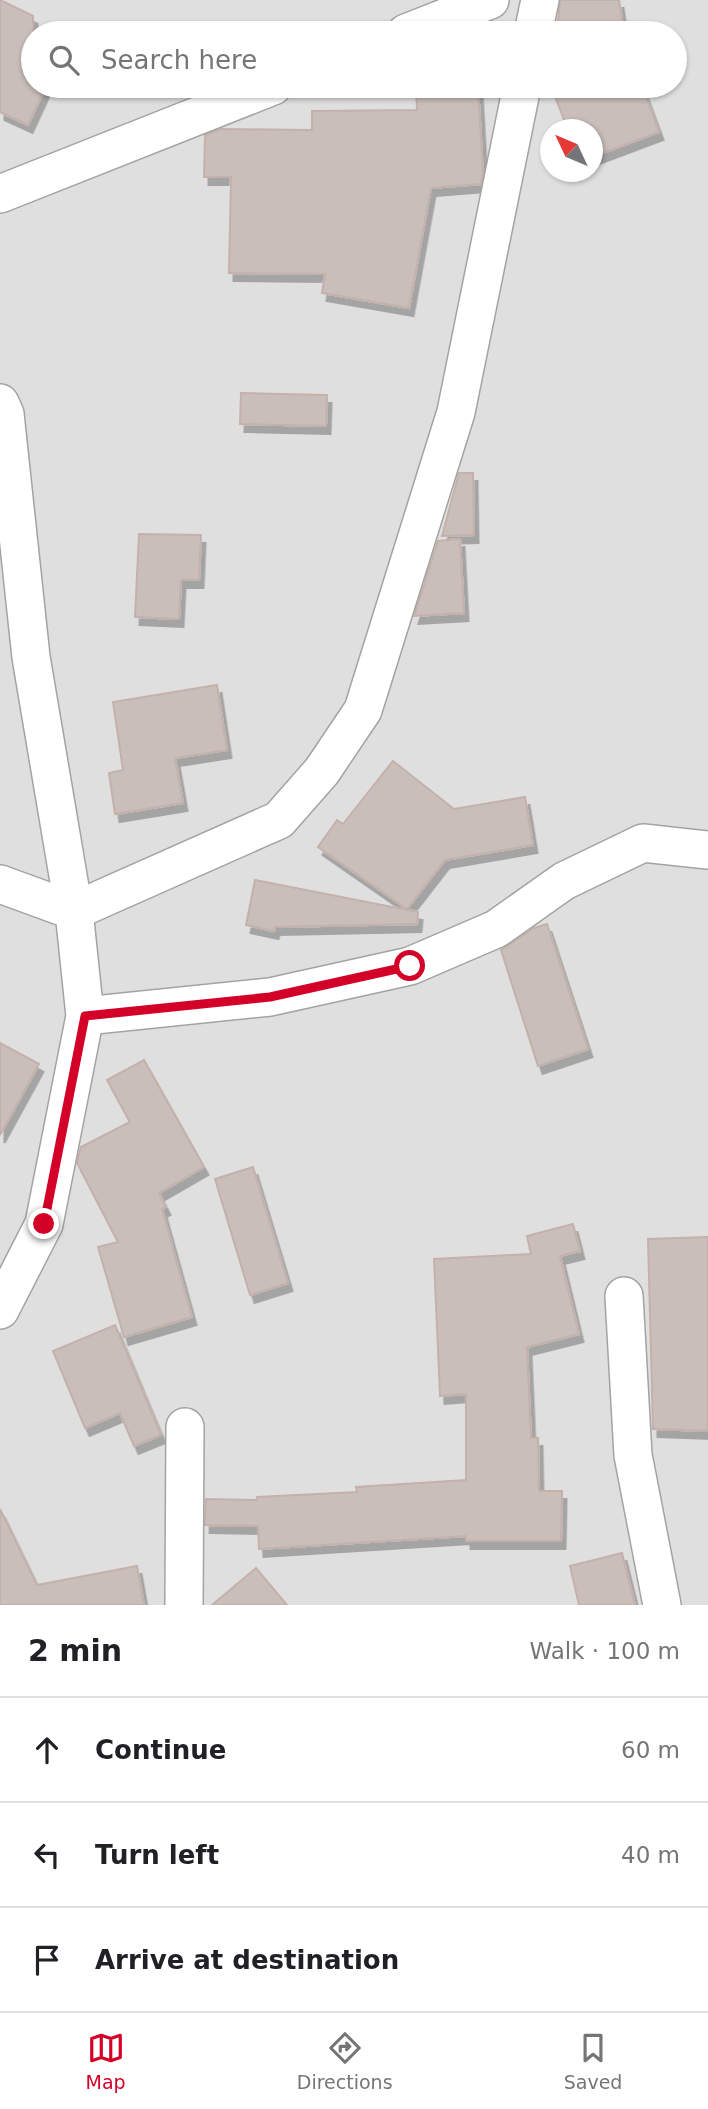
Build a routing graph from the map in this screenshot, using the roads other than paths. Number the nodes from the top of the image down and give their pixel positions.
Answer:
1 (491, 0) edge
2 (540, 0) edge
3 (437, 21) edge
4 (536, 21) edge
5 (243, 98) edge
6 (520, 98) edge
7 (0, 194) edge
8 (0, 402) edge
9 (708, 850) edge
10 (0, 884) edge
11 (75, 911) junction
12 (85, 1016) junction
13 (624, 1296) dead end
14 (0, 1310) edge
15 (185, 1427) dead end
16 (184, 1605) edge
17 (662, 1605) edge

1 - 3 street
2 - 4 street
5 - 7 street
6 - 11 street
8 - 11 street
9 - 12 street
10 - 11 street
11 - 12 street
12 - 14 street
13 - 17 street
15 - 16 street

